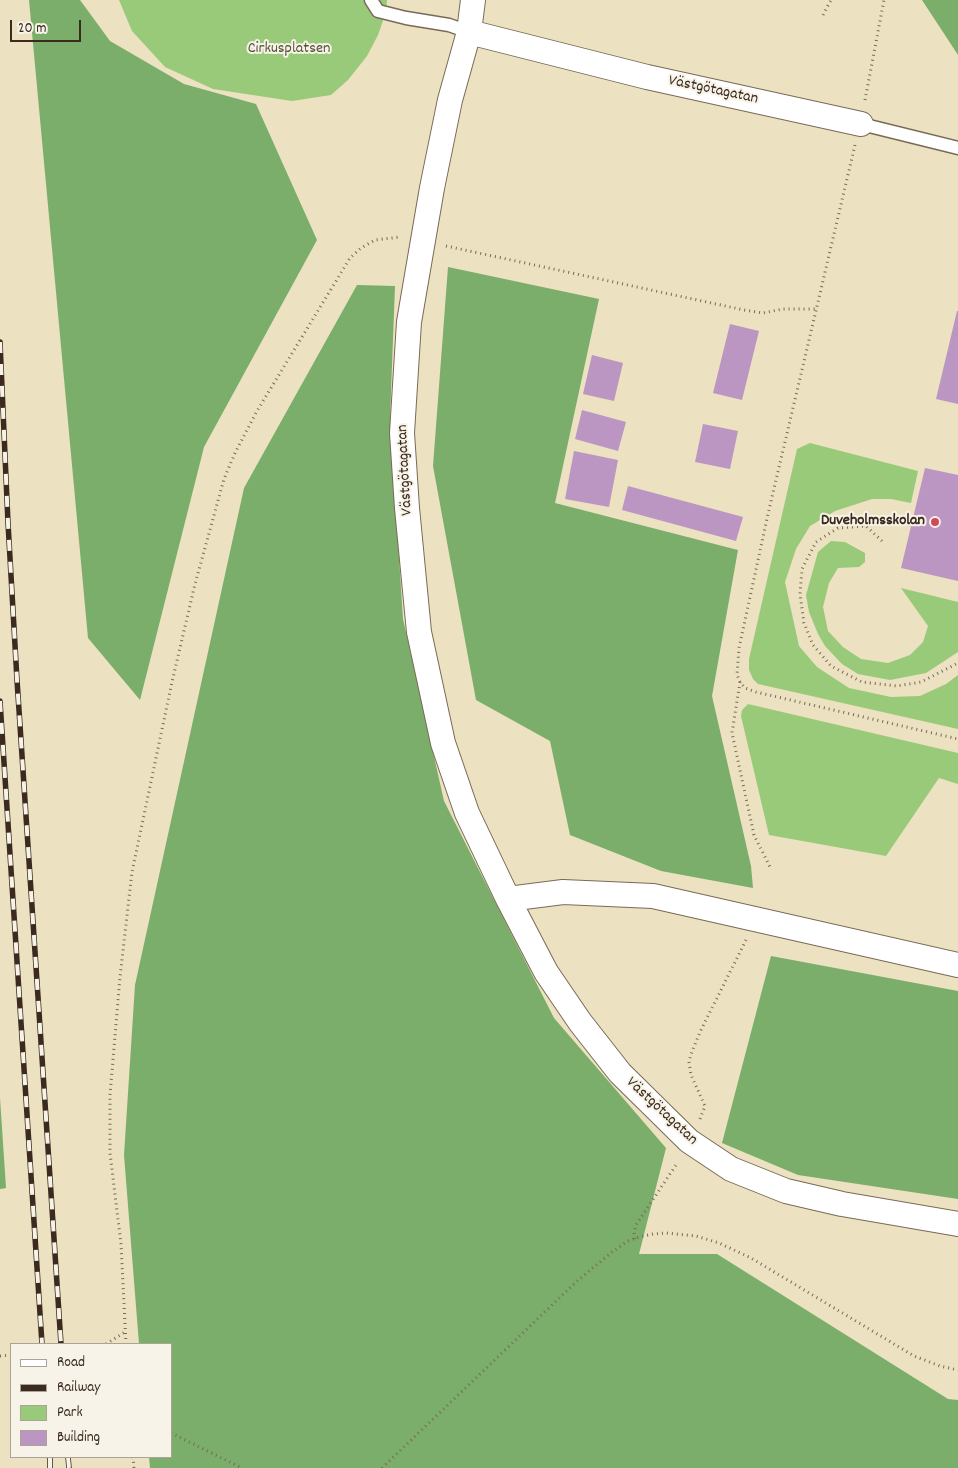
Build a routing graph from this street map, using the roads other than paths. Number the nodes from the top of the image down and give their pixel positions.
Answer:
1 (372, 0) edge
2 (473, 0) edge
3 (468, 32) junction
4 (860, 124) joint
5 (958, 148) edge
6 (508, 899) junction
7 (958, 964) edge
8 (958, 1224) edge

1 - 3 lane
2 - 3 street, Västgötagatan
3 - 4 street, Västgötagatan
3 - 6 street, Västgötagatan
4 - 5 lane, Västgötagatan
6 - 7 street
6 - 8 street, Västgötagatan

